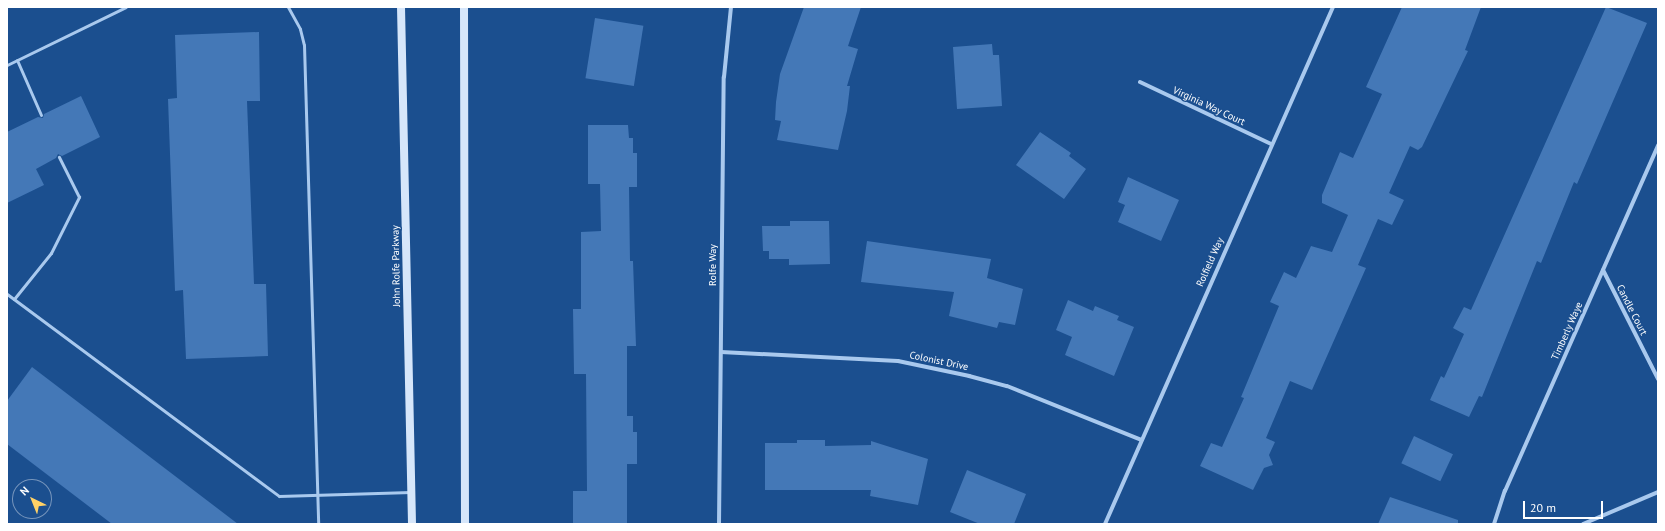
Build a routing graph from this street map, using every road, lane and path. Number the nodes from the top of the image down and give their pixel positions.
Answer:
1 (126, 7) edge
2 (288, 7) edge
3 (401, 7) edge
4 (464, 7) edge
5 (731, 7) edge
6 (1333, 7) edge
7 (17, 60) junction
8 (7, 65) edge
9 (1140, 82) dead end
10 (41, 115) dead end
11 (1271, 144) junction
12 (1658, 146) edge
13 (59, 157) dead end
14 (1603, 270) junction
15 (7, 294) edge
16 (14, 299) junction
17 (722, 352) junction
18 (1658, 379) edge
19 (1141, 440) junction
20 (411, 492) junction
21 (1658, 492) edge
22 (317, 497) junction
23 (318, 524) edge
24 (412, 524) edge
25 (464, 524) edge
26 (719, 524) edge
27 (1105, 524) edge
28 (1494, 524) edge
29 (1583, 524) edge

1 - 7 lane
2 - 22 lane
3 - 20 main road, John Rolfe Parkway
4 - 25 main road
5 - 17 street, Rolfe Way
6 - 11 street, Rolfield Way
7 - 8 lane
7 - 10 lane
9 - 11 street, Virginia Way Court
11 - 19 street, Rolfield Way
12 - 14 street, Timberly Waye
13 - 16 lane
14 - 18 street, Candle Court
14 - 28 street, Timberly Waye
15 - 16 lane
16 - 22 lane
17 - 19 street, Colonist Drive
17 - 26 street, Rolfe Way
19 - 27 street, Rolfield Way
20 - 22 lane
20 - 24 main road, John Rolfe Parkway
21 - 29 street
22 - 23 lane

